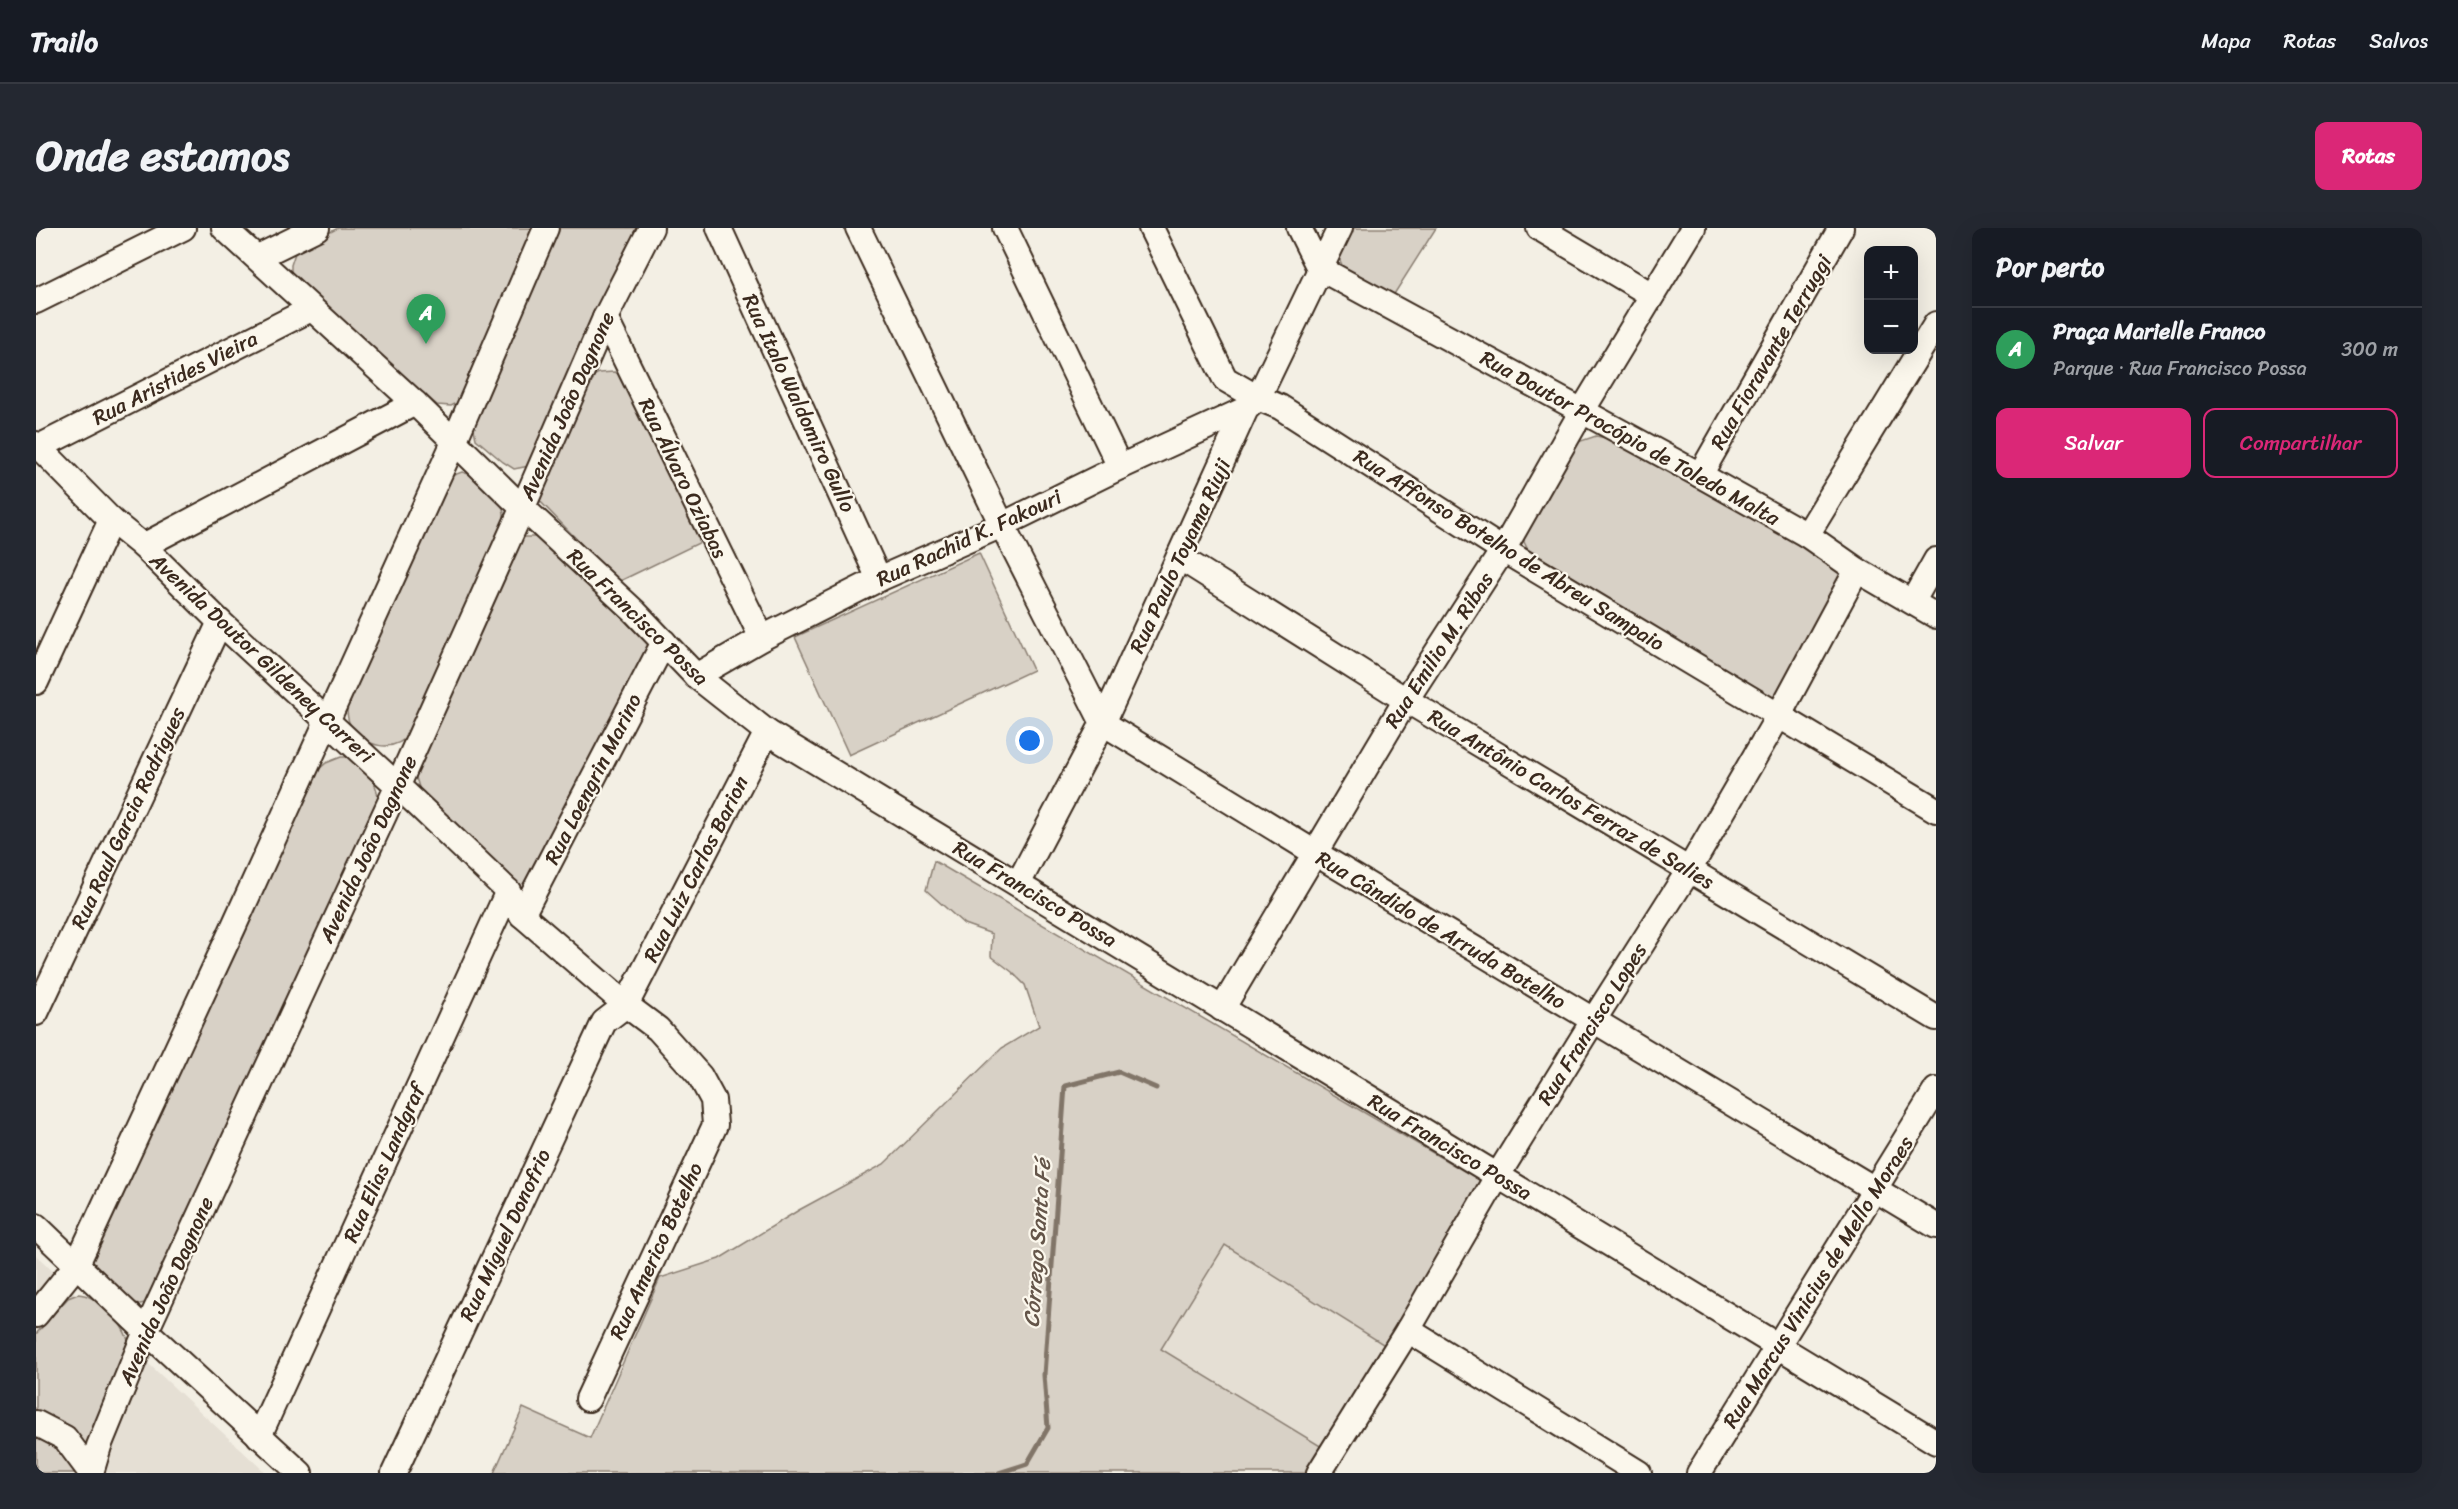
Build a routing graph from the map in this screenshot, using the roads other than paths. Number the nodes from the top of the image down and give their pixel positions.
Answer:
1 (183, 228) edge
2 (224, 228) edge
3 (317, 228) edge
4 (546, 228) edge
5 (651, 228) edge
6 (719, 228) edge
7 (858, 228) edge
8 (1005, 228) edge
9 (1151, 228) edge
10 (1299, 228) edge
11 (1340, 228) edge
12 (1539, 228) edge
13 (1693, 228) edge
14 (1841, 228) edge
15 (258, 257) junction
16 (1319, 268) junction
17 (1652, 295) junction
18 (36, 301) edge
19 (311, 309) junction
20 (605, 318) junction
21 (1936, 324) edge
22 (415, 403) junction
23 (1261, 405) junction
24 (1581, 411) junction
25 (454, 442) junction
26 (38, 446) edge
27 (1120, 467) junction
28 (1700, 475) junction
29 (523, 507) junction
30 (111, 520) junction
31 (1002, 525) junction
32 (1807, 535) junction
33 (143, 546) junction
34 (1503, 550) junction
35 (1179, 557) junction
36 (1936, 560) edge
37 (1857, 570) junction
38 (879, 579) junction
39 (1913, 601) junction
40 (1936, 616) edge
41 (220, 622) junction
42 (762, 638) junction
43 (664, 642) junction
44 (696, 676) junction
45 (36, 682) edge
46 (1406, 700) junction
47 (1779, 715) junction
48 (327, 721) junction
49 (1103, 723) junction
50 (766, 732) junction
51 (398, 785) junction
52 (1936, 810) edge
53 (1315, 854) junction
54 (1689, 870) junction
55 (1018, 884) junction
56 (508, 891) junction
57 (522, 915) junction
58 (626, 1005) junction
59 (1221, 1009) junction
60 (36, 1013) edge
61 (1936, 1018) edge
62 (1593, 1021) junction
63 (1936, 1090) edge
64 (713, 1100) joint
65 (1498, 1175) junction
66 (1876, 1190) junction
67 (36, 1226) edge
68 (1936, 1226) edge
69 (77, 1264) junction
70 (36, 1315) edge
71 (1408, 1330) junction
72 (146, 1331) junction
73 (1779, 1346) junction
74 (588, 1399) dead end
75 (36, 1423) edge
76 (260, 1436) junction
77 (1936, 1442) edge
78 (91, 1473) edge
79 (300, 1473) edge
80 (394, 1473) edge
81 (1319, 1473) edge
82 (1639, 1473) edge
83 (1699, 1473) edge

1 - 18 street
2 - 15 street, Rua Francisco Possa
3 - 15 street
4 - 25 street
5 - 20 street, Avenida João Dagnone
6 - 38 street, Rua Italo Waldomiro Gullo
7 - 31 street
8 - 27 street
9 - 23 street, Rua Affonso Botelho de Abreu Sampaio
10 - 16 street
11 - 16 street, Rua Paulo Toyama Riuji
12 - 17 street
13 - 17 street, Rua Emilio M. Ribas
14 - 28 street, Rua Fioravante Terruggi
15 - 19 street, Rua Francisco Possa
16 - 23 street, Rua Paulo Toyama Riuji
16 - 24 street, Rua Doutor Procópio de Toledo Malta
17 - 24 street, Rua Emilio M. Ribas
19 - 22 street, Rua Francisco Possa
19 - 26 street, Rua Aristides Vieira
20 - 29 street, Avenida João Dagnone
20 - 42 street, Rua Álvaro Oziabas
21 - 32 street
22 - 25 street, Rua Francisco Possa
22 - 33 street
23 - 27 street, Rua Rachid K. Fakouri
23 - 34 street, Rua Affonso Botelho de Abreu Sampaio
23 - 35 street, Rua Paulo Toyama Riuji
24 - 28 street, Rua Doutor Procópio de Toledo Malta
24 - 34 street, Rua Emilio M. Ribas
25 - 29 street, Rua Francisco Possa
25 - 48 street
26 - 30 street, Avenida Doutor Gildeney Carreri
27 - 31 street, Rua Rachid K. Fakouri
28 - 32 street, Rua Doutor Procópio de Toledo Malta
29 - 43 street, Rua Francisco Possa
29 - 51 street, Avenida João Dagnone
30 - 33 street, Avenida Doutor Gildeney Carreri
30 - 45 street
31 - 38 street, Rua Rachid K. Fakouri
31 - 49 street
32 - 37 street, Rua Doutor Procópio de Toledo Malta
33 - 41 street, Avenida Doutor Gildeney Carreri
34 - 46 street, Rua Emilio M. Ribas
34 - 47 street, Rua Affonso Botelho de Abreu Sampaio
35 - 46 street, Rua Antônio Carlos Ferraz de Salies
35 - 49 street, Rua Paulo Toyama Riuji
36 - 39 street
37 - 39 street, Rua Doutor Procópio de Toledo Malta
37 - 47 street, Rua Francisco Lopes
38 - 42 street, Rua Rachid K. Fakouri
39 - 40 street, Rua Doutor Procópio de Toledo Malta
41 - 48 street, Avenida Doutor Gildeney Carreri
41 - 60 street, Rua Raul Garcia Rodrigues
42 - 44 street, Rua Rachid K. Fakouri
43 - 44 street, Rua Francisco Possa
43 - 57 street, Rua Loengrin Marino
44 - 50 street, Rua Francisco Possa
46 - 53 street, Rua Emilio M. Ribas
46 - 54 street, Rua Antônio Carlos Ferraz de Salies
47 - 52 street, Rua Affonso Botelho de Abreu Sampaio
47 - 54 street, Rua Francisco Lopes
48 - 51 street, Avenida Doutor Gildeney Carreri
48 - 69 street
49 - 53 street, Rua Cândido de Arruda Botelho
49 - 55 street, Rua Paulo Toyama Riuji
50 - 55 street, Rua Francisco Possa
50 - 58 street, Rua Luiz Carlos Barion
51 - 56 street, Avenida Doutor Gildeney Carreri
51 - 72 street, Avenida João Dagnone
53 - 59 street, Rua Emilio M. Ribas
53 - 62 street, Rua Cândido de Arruda Botelho
54 - 61 street, Rua Antônio Carlos Ferraz de Salies
54 - 62 street, Rua Francisco Lopes
55 - 59 street, Rua Francisco Possa
56 - 57 street, Avenida Doutor Gildeney Carreri
56 - 76 street, Rua Elias Landgraf
57 - 58 street, Avenida Doutor Gildeney Carreri
58 - 64 street, Avenida Doutor Gildeney Carreri
58 - 80 street, Rua Miguel Donofrio
59 - 65 street, Rua Francisco Possa
62 - 65 street, Rua Francisco Lopes
62 - 66 street, Rua Cândido de Arruda Botelho
63 - 66 street, Rua Marcus Vinicius de Mello Moraes
64 - 74 street, Rua Americo Botelho
65 - 71 street, Rua Francisco Lopes
65 - 73 street, Rua Francisco Possa
66 - 68 street, Rua Cândido de Arruda Botelho
66 - 73 street, Rua Marcus Vinicius de Mello Moraes
67 - 69 street
69 - 70 street
69 - 72 street
71 - 81 street, Rua Francisco Lopes
71 - 82 street
72 - 76 street
72 - 78 street, Avenida João Dagnone
73 - 77 street, Rua Francisco Possa
73 - 83 street, Rua Marcus Vinicius de Mello Moraes
75 - 78 street
76 - 79 street

